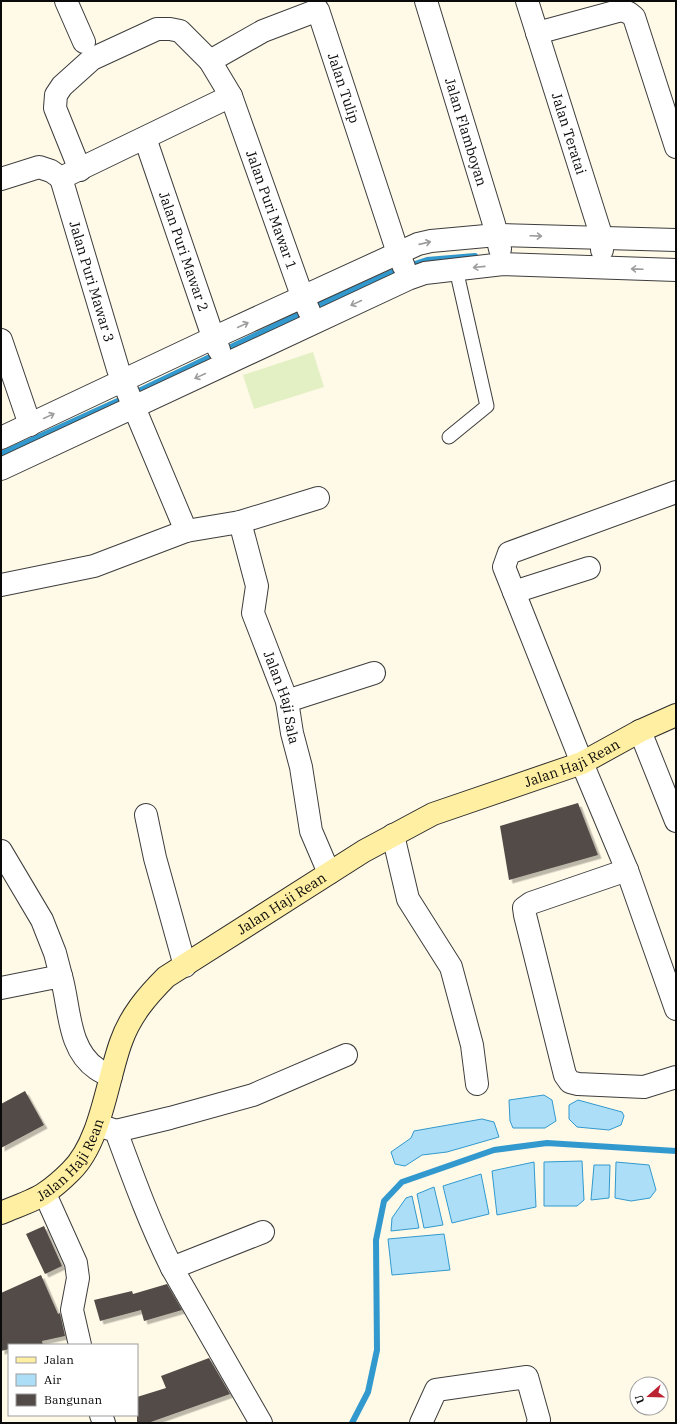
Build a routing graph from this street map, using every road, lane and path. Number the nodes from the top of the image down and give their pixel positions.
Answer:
1 (66, 1) edge
2 (426, 1) edge
3 (527, 1) edge
4 (537, 34) junction
5 (84, 42) dead end
6 (210, 61) junction
7 (232, 96) junction
8 (145, 138) junction
9 (676, 147) edge
10 (71, 174) junction
11 (1, 179) edge
12 (497, 235) junction
13 (602, 238) junction
14 (676, 240) edge
15 (504, 264) junction
16 (403, 266) junction
17 (602, 268) junction
18 (456, 269) junction
19 (676, 270) edge
20 (309, 310) junction
21 (1, 340) edge
22 (219, 351) junction
23 (129, 393) junction
24 (30, 425) junction
25 (449, 437) dead end
26 (1, 438) edge
27 (1, 469) edge
28 (676, 492) edge
29 (318, 498) dead end
30 (240, 522) junction
31 (186, 531) junction
32 (589, 568) dead end
33 (2, 583) edge
34 (514, 592) junction
35 (374, 672) dead end
36 (287, 700) junction
37 (676, 715) edge
38 (640, 731) junction
39 (582, 764) junction
40 (146, 815) dead end
41 (676, 821) edge
42 (392, 835) junction
43 (1, 851) edge
44 (627, 870) junction
45 (329, 873) junction
46 (185, 966) junction
47 (61, 976) junction
48 (1, 988) edge
49 (676, 1009) edge
50 (346, 1055) dead end
51 (111, 1076) junction
52 (676, 1076) edge
53 (477, 1084) dead end
54 (107, 1128) junction
55 (45, 1194) junction
56 (1, 1213) edge
57 (263, 1232) dead end
58 (172, 1268) junction
59 (80, 1344) edge
60 (261, 1423) edge
61 (422, 1423) edge
62 (538, 1423) edge

1 - 5 street
2 - 12 street, Jalan Flamboyan
3 - 4 street, Jalan Teratai
4 - 9 street
4 - 13 street, Jalan Teratai
6 - 7 street, Jalan Puri Mawar 1
6 - 10 street, Jalan Puri Mawar 3
6 - 16 street, Jalan Tulip
7 - 8 street
7 - 20 street, Jalan Puri Mawar 1
8 - 10 street
8 - 22 street, Jalan Puri Mawar 2
10 - 11 street
10 - 23 street, Jalan Puri Mawar 3
12 -> 13 street
12 - 15 street, Jalan Flamboyan
16 -> 12 street
13 - 14 street
13 - 17 street, Jalan Teratai
15 - 17 street
15 -> 18 street
16 - 18 street
16 - 20 street
19 -> 17 street
18 - 25 lane
22 -> 20 street
20 - 22 street
21 - 24 street
22 - 23 street
22 -> 23 street
24 -> 23 street
23 - 27 street
23 - 31 street, Jalan Puri Mawar 3
24 - 26 street
28 - 34 street
29 - 30 street
30 - 31 street
30 - 36 street, Jalan Haji Sala
31 - 33 street
32 - 34 street
34 - 39 street
35 - 36 street
36 - 45 street, Jalan Haji Sala
37 - 38 street, Jalan Haji Rean
38 - 39 street, Jalan Haji Rean
38 - 41 street
39 - 42 street, Jalan Haji Rean
39 - 44 street
40 - 46 street
42 - 45 street, Jalan Haji Rean
42 - 53 street
43 - 47 street
44 - 49 street
44 - 52 street
45 - 46 street, Jalan Haji Rean
46 - 51 street, Jalan Haji Rean
47 - 48 street
47 - 51 street
50 - 54 street
51 - 54 street, Jalan Haji Rean
54 - 55 street, Jalan Haji Rean
54 - 58 street
55 - 56 street, Jalan Haji Rean
55 - 59 street
57 - 58 street
58 - 60 street
61 - 62 street

